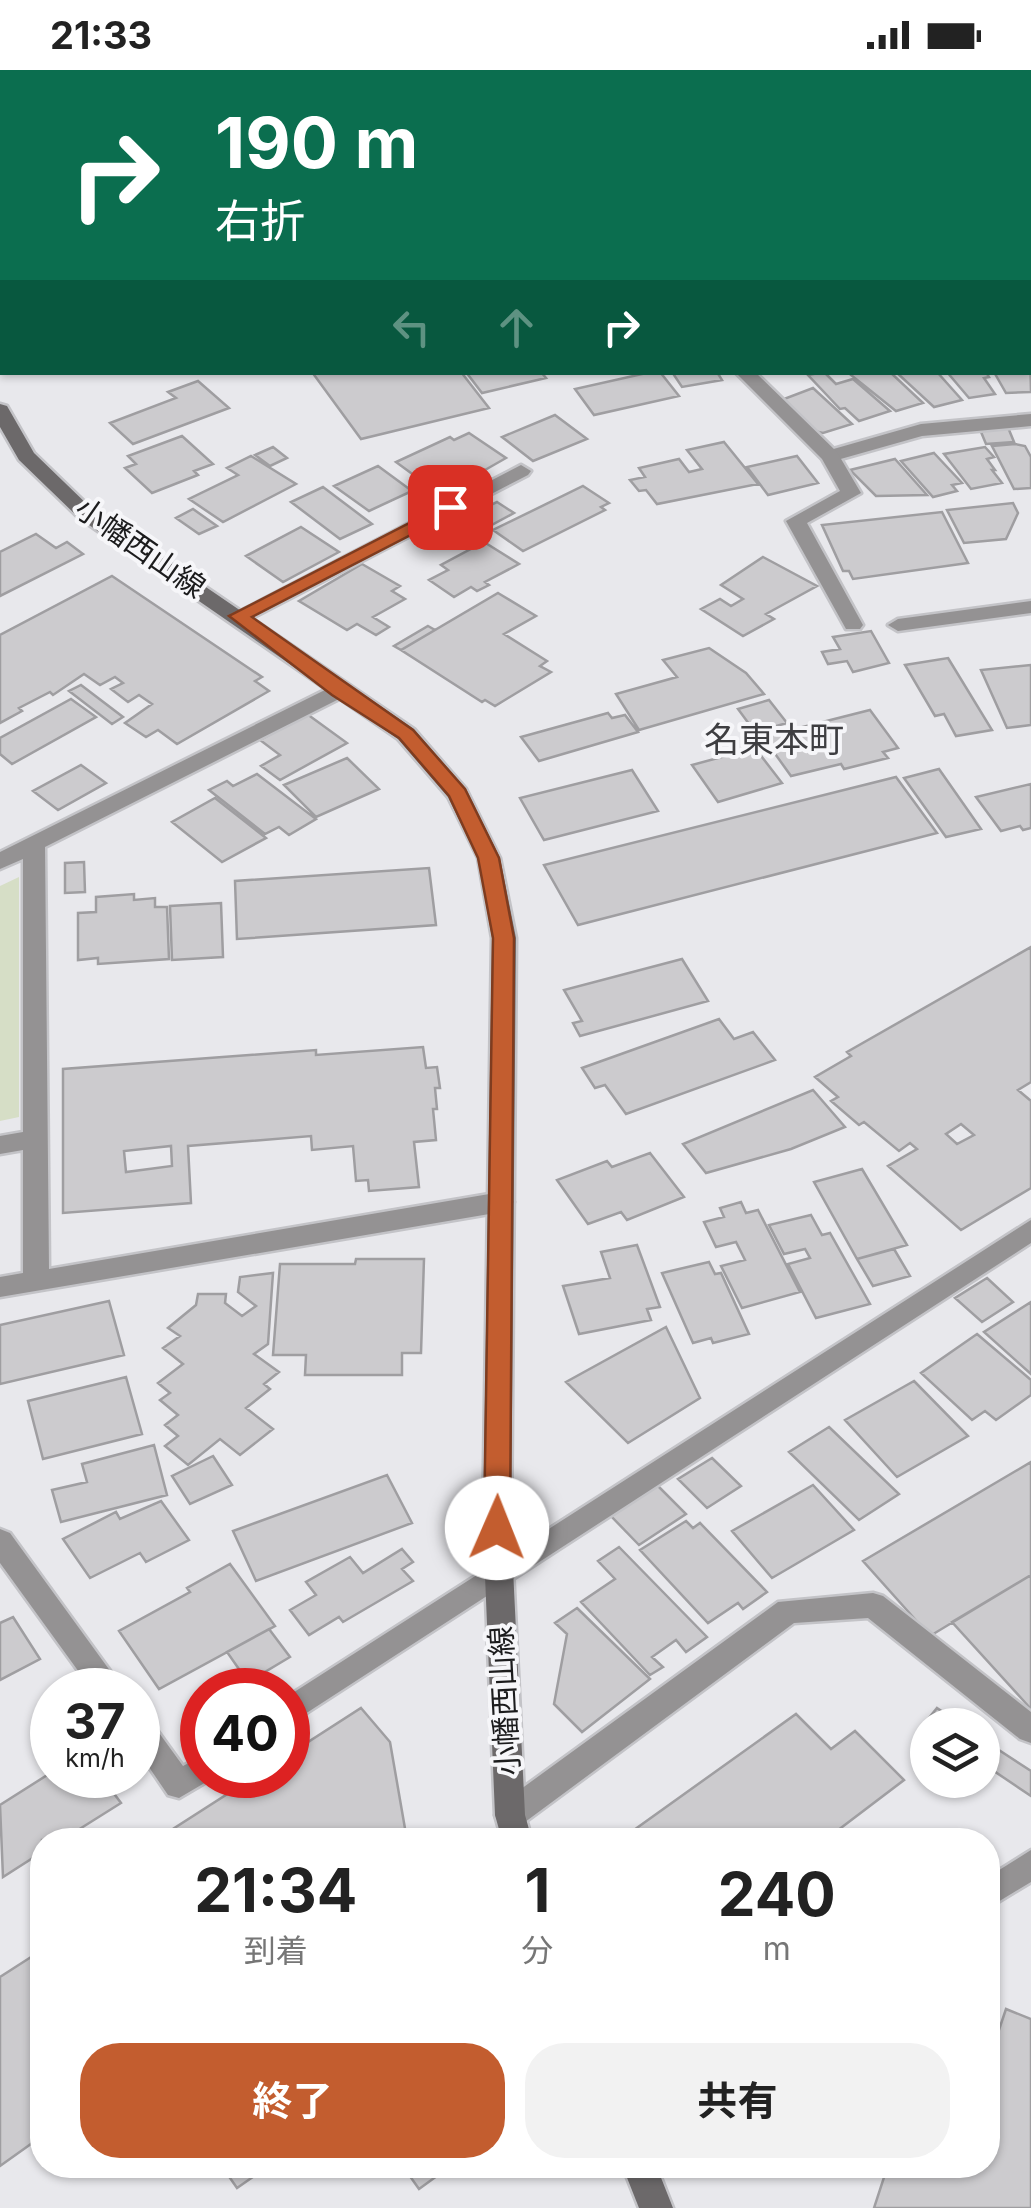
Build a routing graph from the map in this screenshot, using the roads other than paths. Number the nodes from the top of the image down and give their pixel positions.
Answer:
1 (747, 375) edge
2 (0, 410) edge
3 (1031, 420) edge
4 (830, 456) junction
5 (521, 471) dead end
6 (1031, 607) edge
7 (239, 616) junction
8 (898, 625) dead end
9 (853, 626) dead end
10 (338, 690) junction
11 (34, 846) junction
12 (0, 860) edge
13 (35, 1139) junction
14 (0, 1145) edge
15 (501, 1202) junction
16 (1031, 1230) edge
17 (36, 1282) junction
18 (0, 1288) edge
19 (0, 1541) edge
20 (499, 1572) junction
21 (94, 1668) edge
22 (310, 1697) edge
23 (1031, 1730) edge
24 (160, 1758) edge
25 (180, 1783) edge
26 (514, 1828) edge
27 (1031, 1864) edge
28 (1000, 1886) edge
29 (643, 2178) edge
30 (656, 2208) edge

1 - 4 street
2 - 7 street, 小幡西山線
3 - 4 street
4 - 9 street
5 - 7 street
6 - 8 street
7 - 10 street, 小幡西山線
10 - 11 street
10 - 15 street, 小幡西山線
11 - 12 street
11 - 13 street
13 - 14 street
13 - 17 street
15 - 17 street
15 - 20 street, 小幡西山線
16 - 20 street
17 - 18 street
19 - 21 street
20 - 22 street
20 - 26 street, 小幡西山線
23 - 26 street
24 - 25 street
27 - 28 street
29 - 30 street

